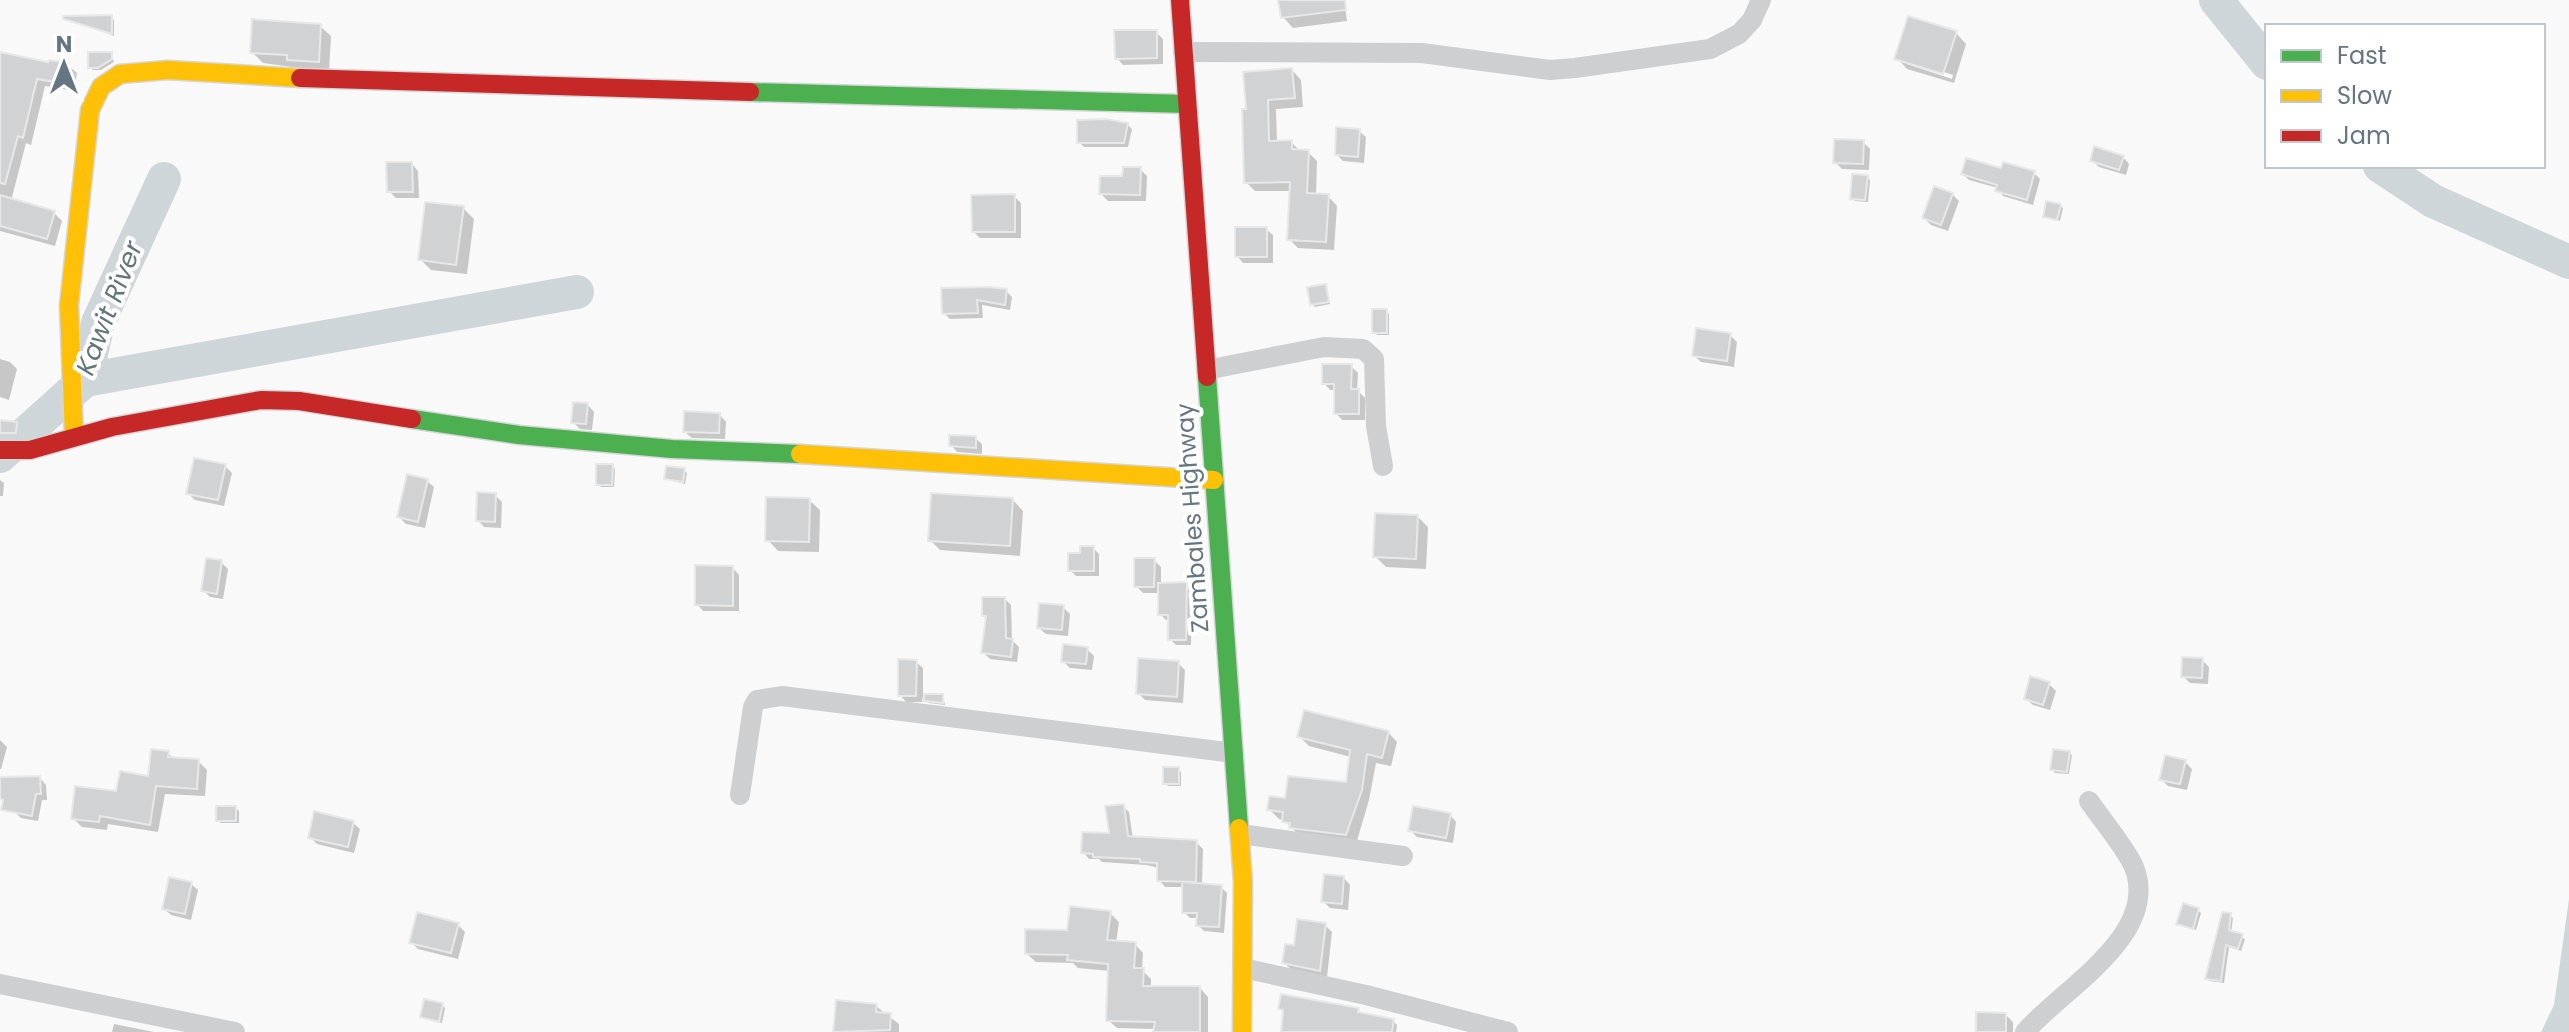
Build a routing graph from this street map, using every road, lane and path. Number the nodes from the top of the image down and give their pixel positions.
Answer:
1 (1180, 0) edge
2 (1761, 0) edge
3 (1183, 52) junction
4 (1186, 104) junction
5 (1206, 370) junction
6 (74, 437) junction
7 (0, 450) edge
8 (1383, 466) dead end
9 (1214, 480) junction
10 (1234, 753) junction
11 (740, 795) dead end
12 (2089, 801) dead end
13 (1240, 834) junction
14 (1403, 856) dead end
15 (1243, 968) junction
16 (0, 984) edge
17 (235, 1032) edge
18 (1242, 1032) edge
19 (1508, 1032) edge
20 (2025, 1032) edge

1 - 3 street, Zambales Highway
2 - 3 street
3 - 4 street, Zambales Highway
4 - 5 street, Zambales Highway
4 - 6 street
5 - 8 street
5 - 9 street, Zambales Highway
6 - 7 street
6 - 9 street
9 - 10 street, Zambales Highway
10 - 11 street
10 - 13 street, Zambales Highway
12 - 20 street
13 - 14 street
13 - 15 street, Zambales Highway
15 - 18 street, Zambales Highway
15 - 19 street
16 - 17 street

